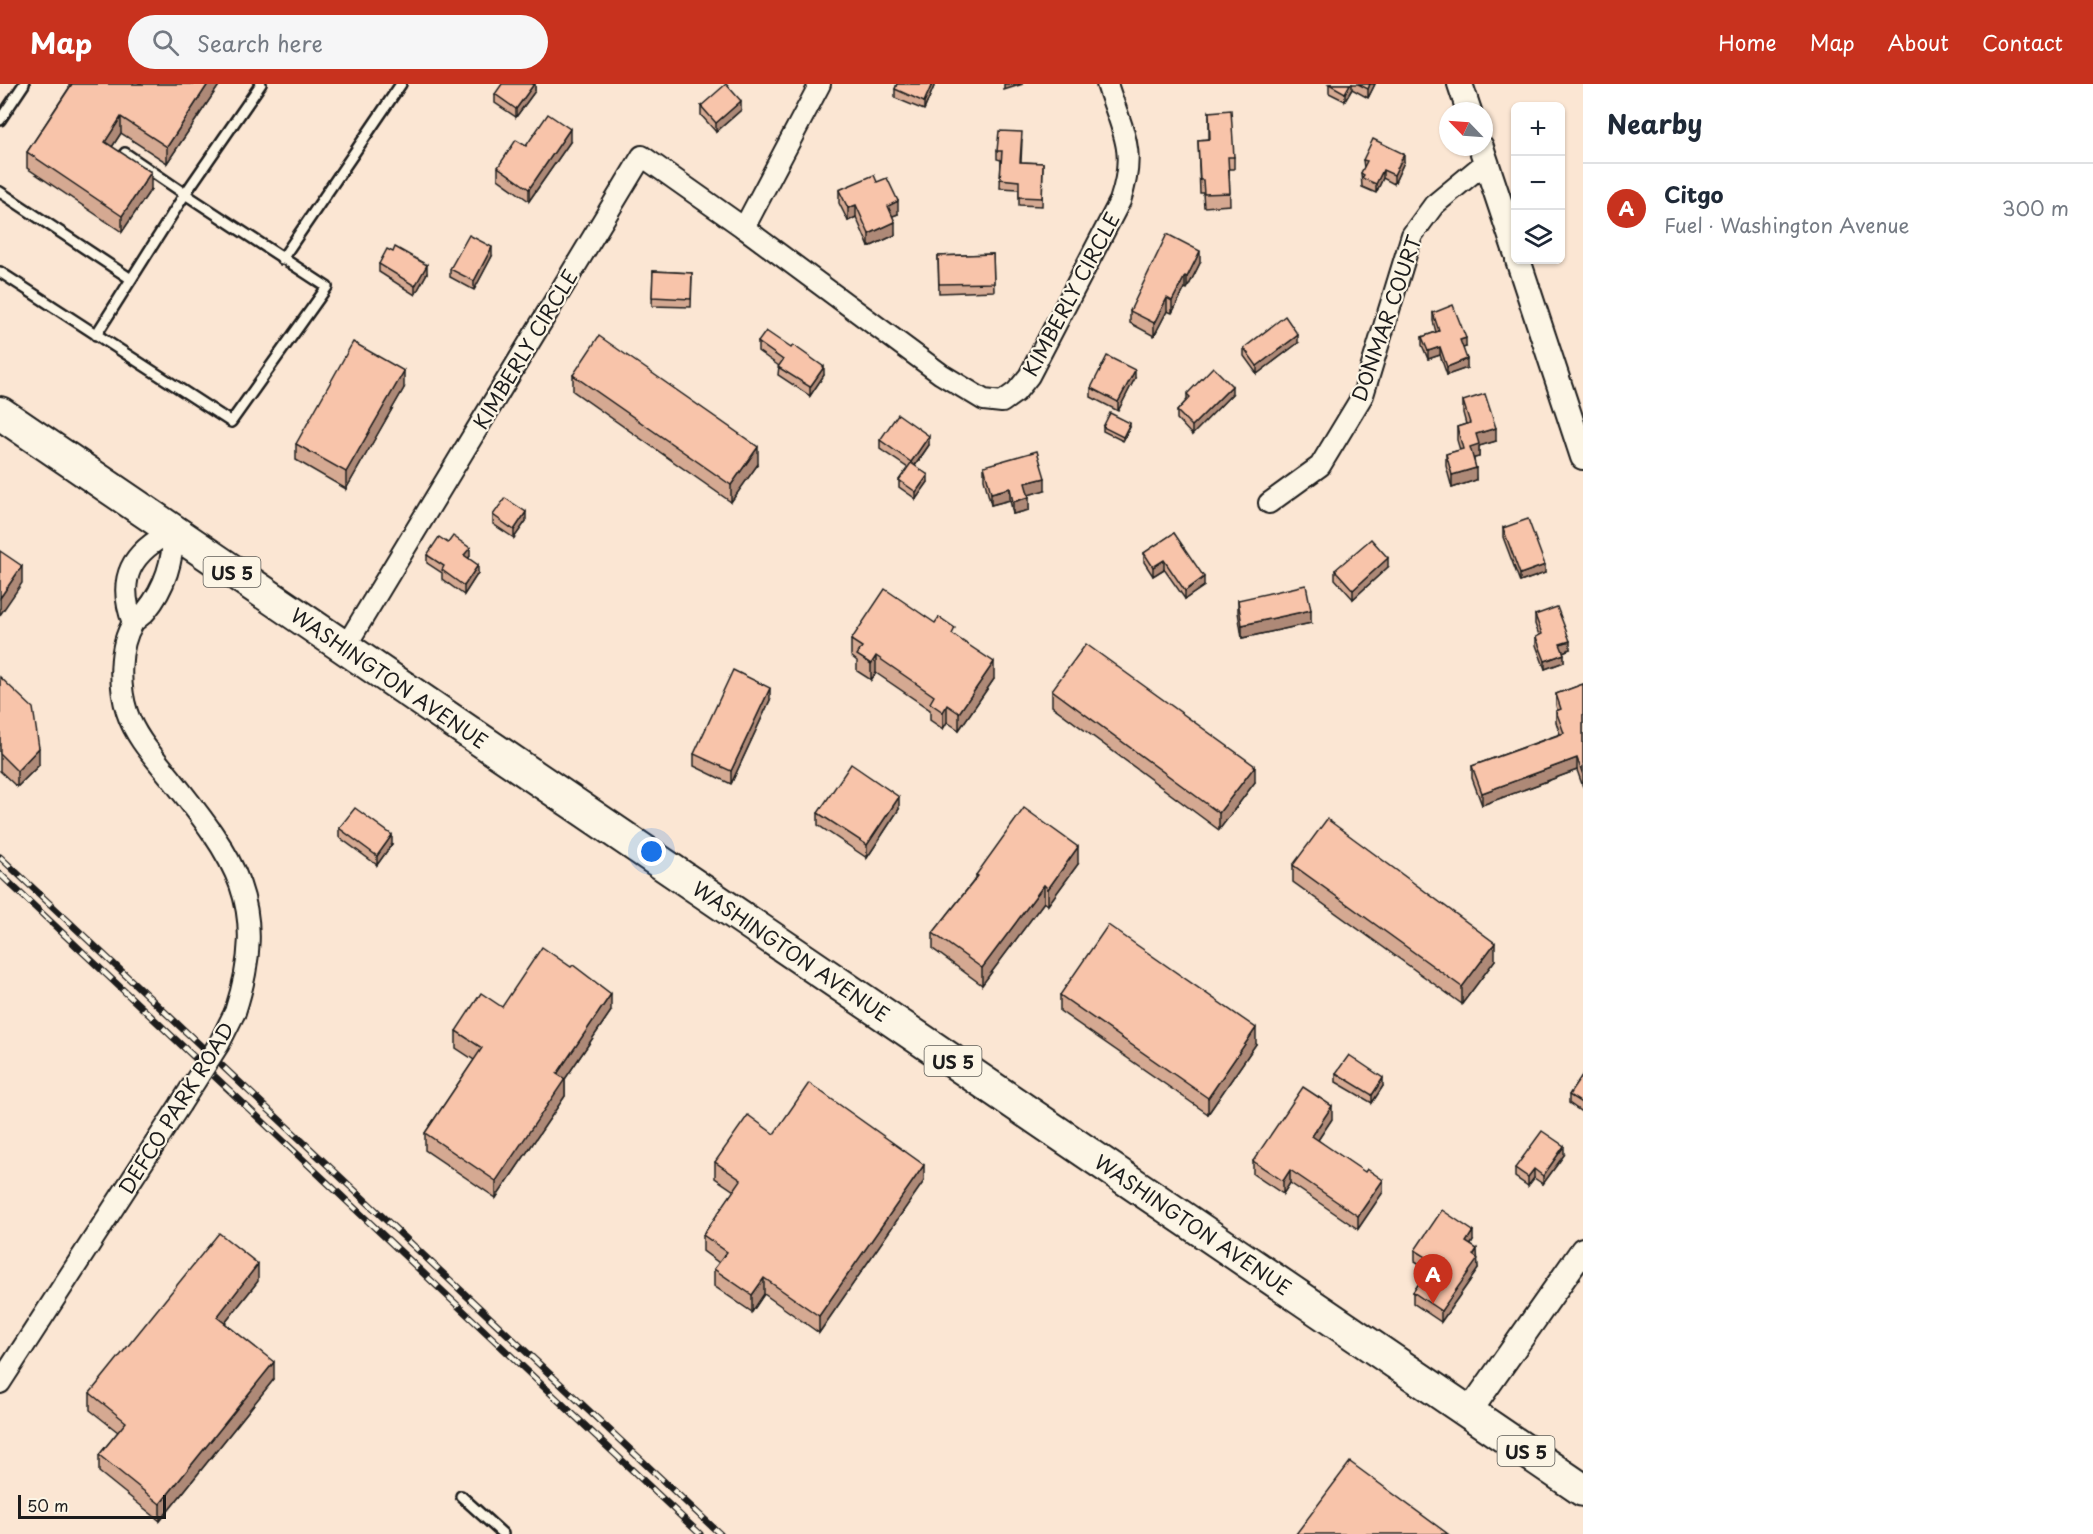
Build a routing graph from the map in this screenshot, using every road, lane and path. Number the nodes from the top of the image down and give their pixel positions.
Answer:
1 (24, 84) edge
2 (261, 84) edge
3 (401, 84) edge
4 (820, 84) edge
5 (1107, 84) edge
6 (1460, 84) edge
7 (1466, 102) edge
8 (0, 120) edge
9 (125, 153) edge
10 (1482, 156) edge
11 (1483, 156) edge
12 (0, 192) edge
13 (185, 194) junction
14 (744, 228) junction
15 (1511, 240) edge
16 (282, 259) junction
17 (1519, 264) edge
18 (0, 272) edge
19 (131, 279) junction
20 (96, 335) junction
21 (0, 413) edge
22 (1583, 457) edge
23 (1269, 503) dead end
24 (172, 531) junction
25 (133, 623) junction
26 (344, 649) junction
27 (1583, 1250) edge
28 (0, 1383) edge
29 (1469, 1412) junction
30 (1583, 1490) edge
31 (461, 1496) dead end
32 (503, 1534) edge

1 - 8 lane
2 - 13 lane
3 - 16 lane
4 - 14 street
5 - 14 street, KIMBERLY CIRCLE
6 - 7 street
9 - 13 lane
10 - 23 street, DONMAR COURT
11 - 15 street
12 - 19 lane
13 - 16 lane
13 - 19 lane
14 - 26 street, KIMBERLY CIRCLE
16 - 20 lane
17 - 22 street
18 - 20 lane
19 - 20 lane
21 - 24 main road, WASHINGTON AVENUE / US 5
24 - 25 street, DEFCO PARK ROAD
24 - 25 street, DEFCO PARK ROAD
24 - 26 main road, WASHINGTON AVENUE / US 5
25 - 28 street, DEFCO PARK ROAD, bridge
26 - 29 main road, WASHINGTON AVENUE / US 5
27 - 29 street
29 - 30 main road, WASHINGTON AVENUE / US 5
31 - 32 lane

